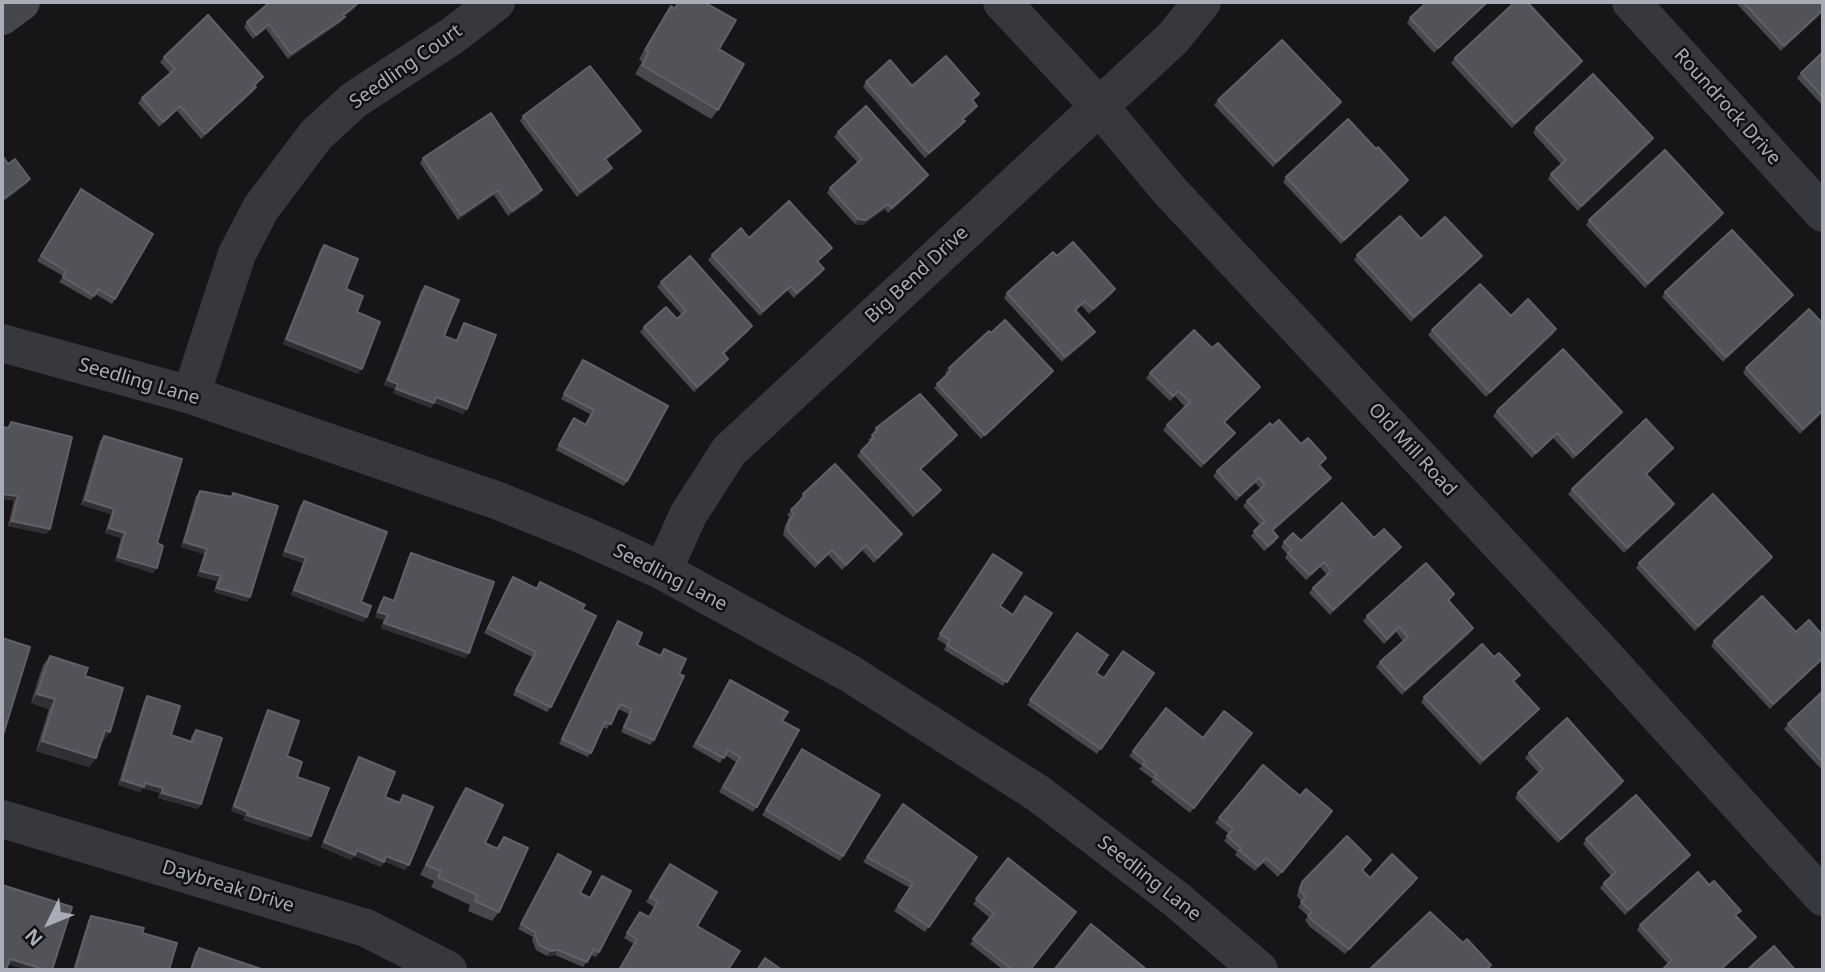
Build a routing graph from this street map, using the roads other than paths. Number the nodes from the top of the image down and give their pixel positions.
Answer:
1 (22, 2) edge
2 (496, 2) edge
3 (1002, 2) edge
4 (1202, 2) edge
5 (1631, 2) edge
6 (2, 16) edge
7 (1099, 106) junction
8 (1823, 213) edge
9 (2, 343) edge
10 (191, 395) junction
11 (663, 571) junction
12 (2, 819) edge
13 (1823, 897) edge
14 (448, 970) edge
15 (1259, 970) edge

1 - 6 main road
2 - 10 street, Seedling Court
3 - 7 street, Old Mill Road
4 - 7 street, Big Bend Drive
5 - 8 street, Roundrock Drive
7 - 11 street, Big Bend Drive
7 - 13 street, Old Mill Road
9 - 10 street, Seedling Lane
10 - 11 street, Seedling Lane
11 - 15 street, Seedling Lane
12 - 14 street, Daybreak Drive

